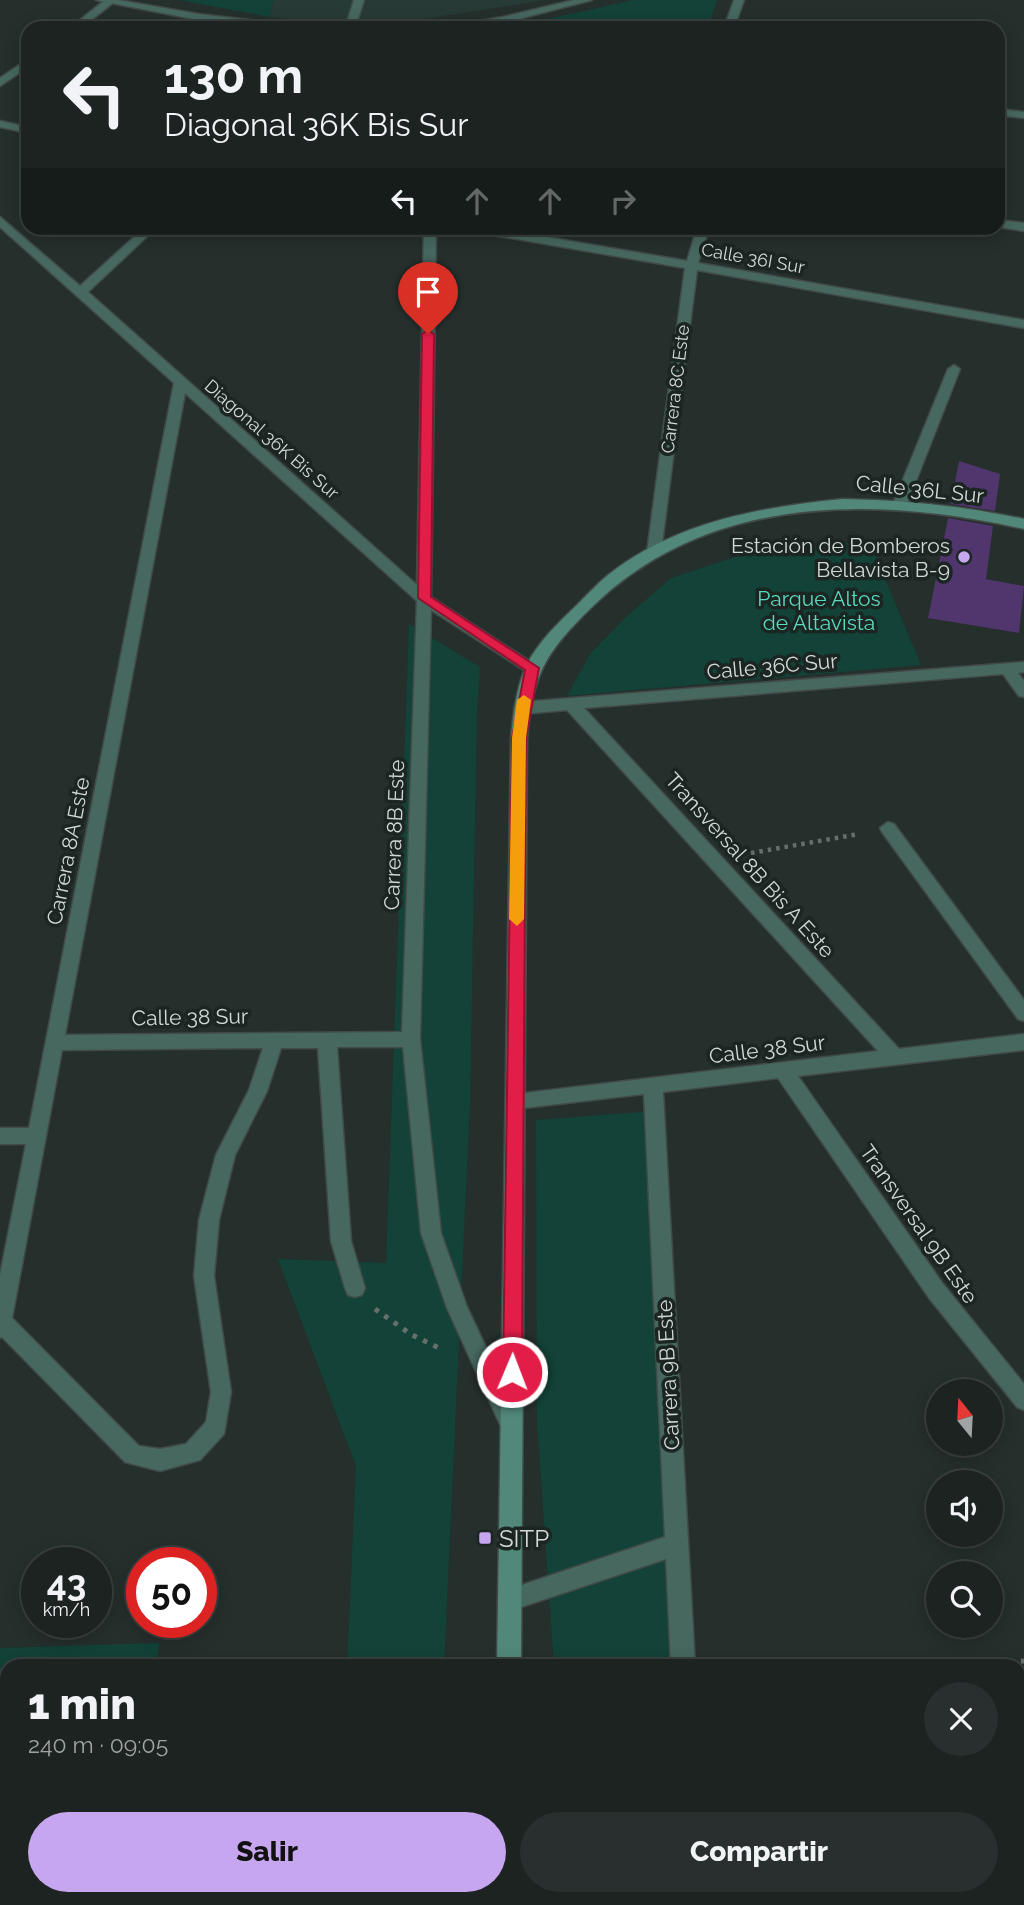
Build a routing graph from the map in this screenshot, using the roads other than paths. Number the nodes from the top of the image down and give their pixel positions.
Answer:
1 (359, 0) edge
2 (587, 0) edge
3 (739, 0) edge
4 (105, 1) edge
5 (83, 21) edge
6 (226, 21) edge
7 (352, 21) edge
8 (495, 21) edge
9 (732, 21) edge
10 (21, 67) edge
11 (0, 83) edge
12 (1005, 113) edge
13 (1024, 115) edge
14 (0, 124) edge
15 (21, 128) edge
16 (0, 221) edge
17 (1005, 225) edge
18 (1024, 227) edge
19 (142, 235) edge
20 (430, 235) edge
21 (517, 235) edge
22 (701, 235) edge
23 (692, 264) junction
24 (82, 291) junction
25 (1024, 324) edge
26 (954, 369) dead end
27 (180, 383) junction
28 (900, 504) junction
29 (1024, 524) edge
30 (654, 552) junction
31 (424, 598) junction
32 (1024, 667) edge
33 (533, 668) junction
34 (1007, 668) junction
35 (1024, 692) edge
36 (571, 704) junction
37 (523, 708) junction
38 (888, 828) road end
39 (1024, 1014) edge
40 (275, 1039) junction
41 (411, 1039) junction
42 (327, 1040) junction
43 (54, 1042) junction
44 (1024, 1042) edge
45 (895, 1057) junction
46 (783, 1070) junction
47 (653, 1085) junction
48 (514, 1101) junction
49 (0, 1136) edge
50 (37, 1136) junction
51 (355, 1288) road end
52 (1, 1324) edge
53 (1024, 1400) edge
54 (512, 1426) junction
55 (677, 1544) junction
56 (509, 1600) junction
57 (509, 1659) edge
58 (683, 1659) edge

1 - 7 street
2 - 8 street
3 - 9 street
4 - 5 street
4 - 6 street
10 - 11 street
12 - 13 street
14 - 15 street
16 - 24 street, Diagonal 36K Bis Sur
17 - 18 street
19 - 24 street
20 - 31 street, Carrera 8B Este
21 - 23 street, Calle 36I Sur
22 - 23 street, Carrera 8C Este
23 - 25 street, Calle 36I Sur
23 - 30 street, Carrera 8C Este
24 - 27 street, Diagonal 36K Bis Sur
26 - 28 street
27 - 31 street, Diagonal 36K Bis Sur
27 - 43 street, Carrera 8A Este
28 - 29 main road, Calle 36L Sur
28 - 30 main road, Calle 36L Sur
30 - 33 main road, Calle 36L Sur
31 - 33 street, Diagonal 36K Bis Sur
31 - 41 street, Carrera 8B Este
32 - 34 street, Calle 36C Sur
33 - 37 main road
34 - 35 street
34 - 36 street, Calle 36C Sur
36 - 37 street, Calle 36C Sur
36 - 45 street, Transversal 8B Bis A Este
37 - 48 main road
38 - 39 street
40 - 42 street, Calle 38 Sur
40 - 43 street, Calle 38 Sur
40 - 52 street
41 - 42 street, Calle 38 Sur
41 - 54 street, Carrera 8B Este
42 - 51 street
43 - 50 street, Carrera 8A Este
44 - 45 street, Calle 38 Sur
45 - 46 street, Calle 38 Sur
46 - 47 street, Calle 38 Sur
46 - 53 street, Transversal 9B Este
47 - 48 street, Calle 38 Sur
47 - 55 street, Carrera 9B Este
48 - 54 main road
49 - 50 street
50 - 52 street, Carrera 8A Este
54 - 56 main road
55 - 56 street
55 - 58 street, Carrera 9B Este
56 - 57 main road

